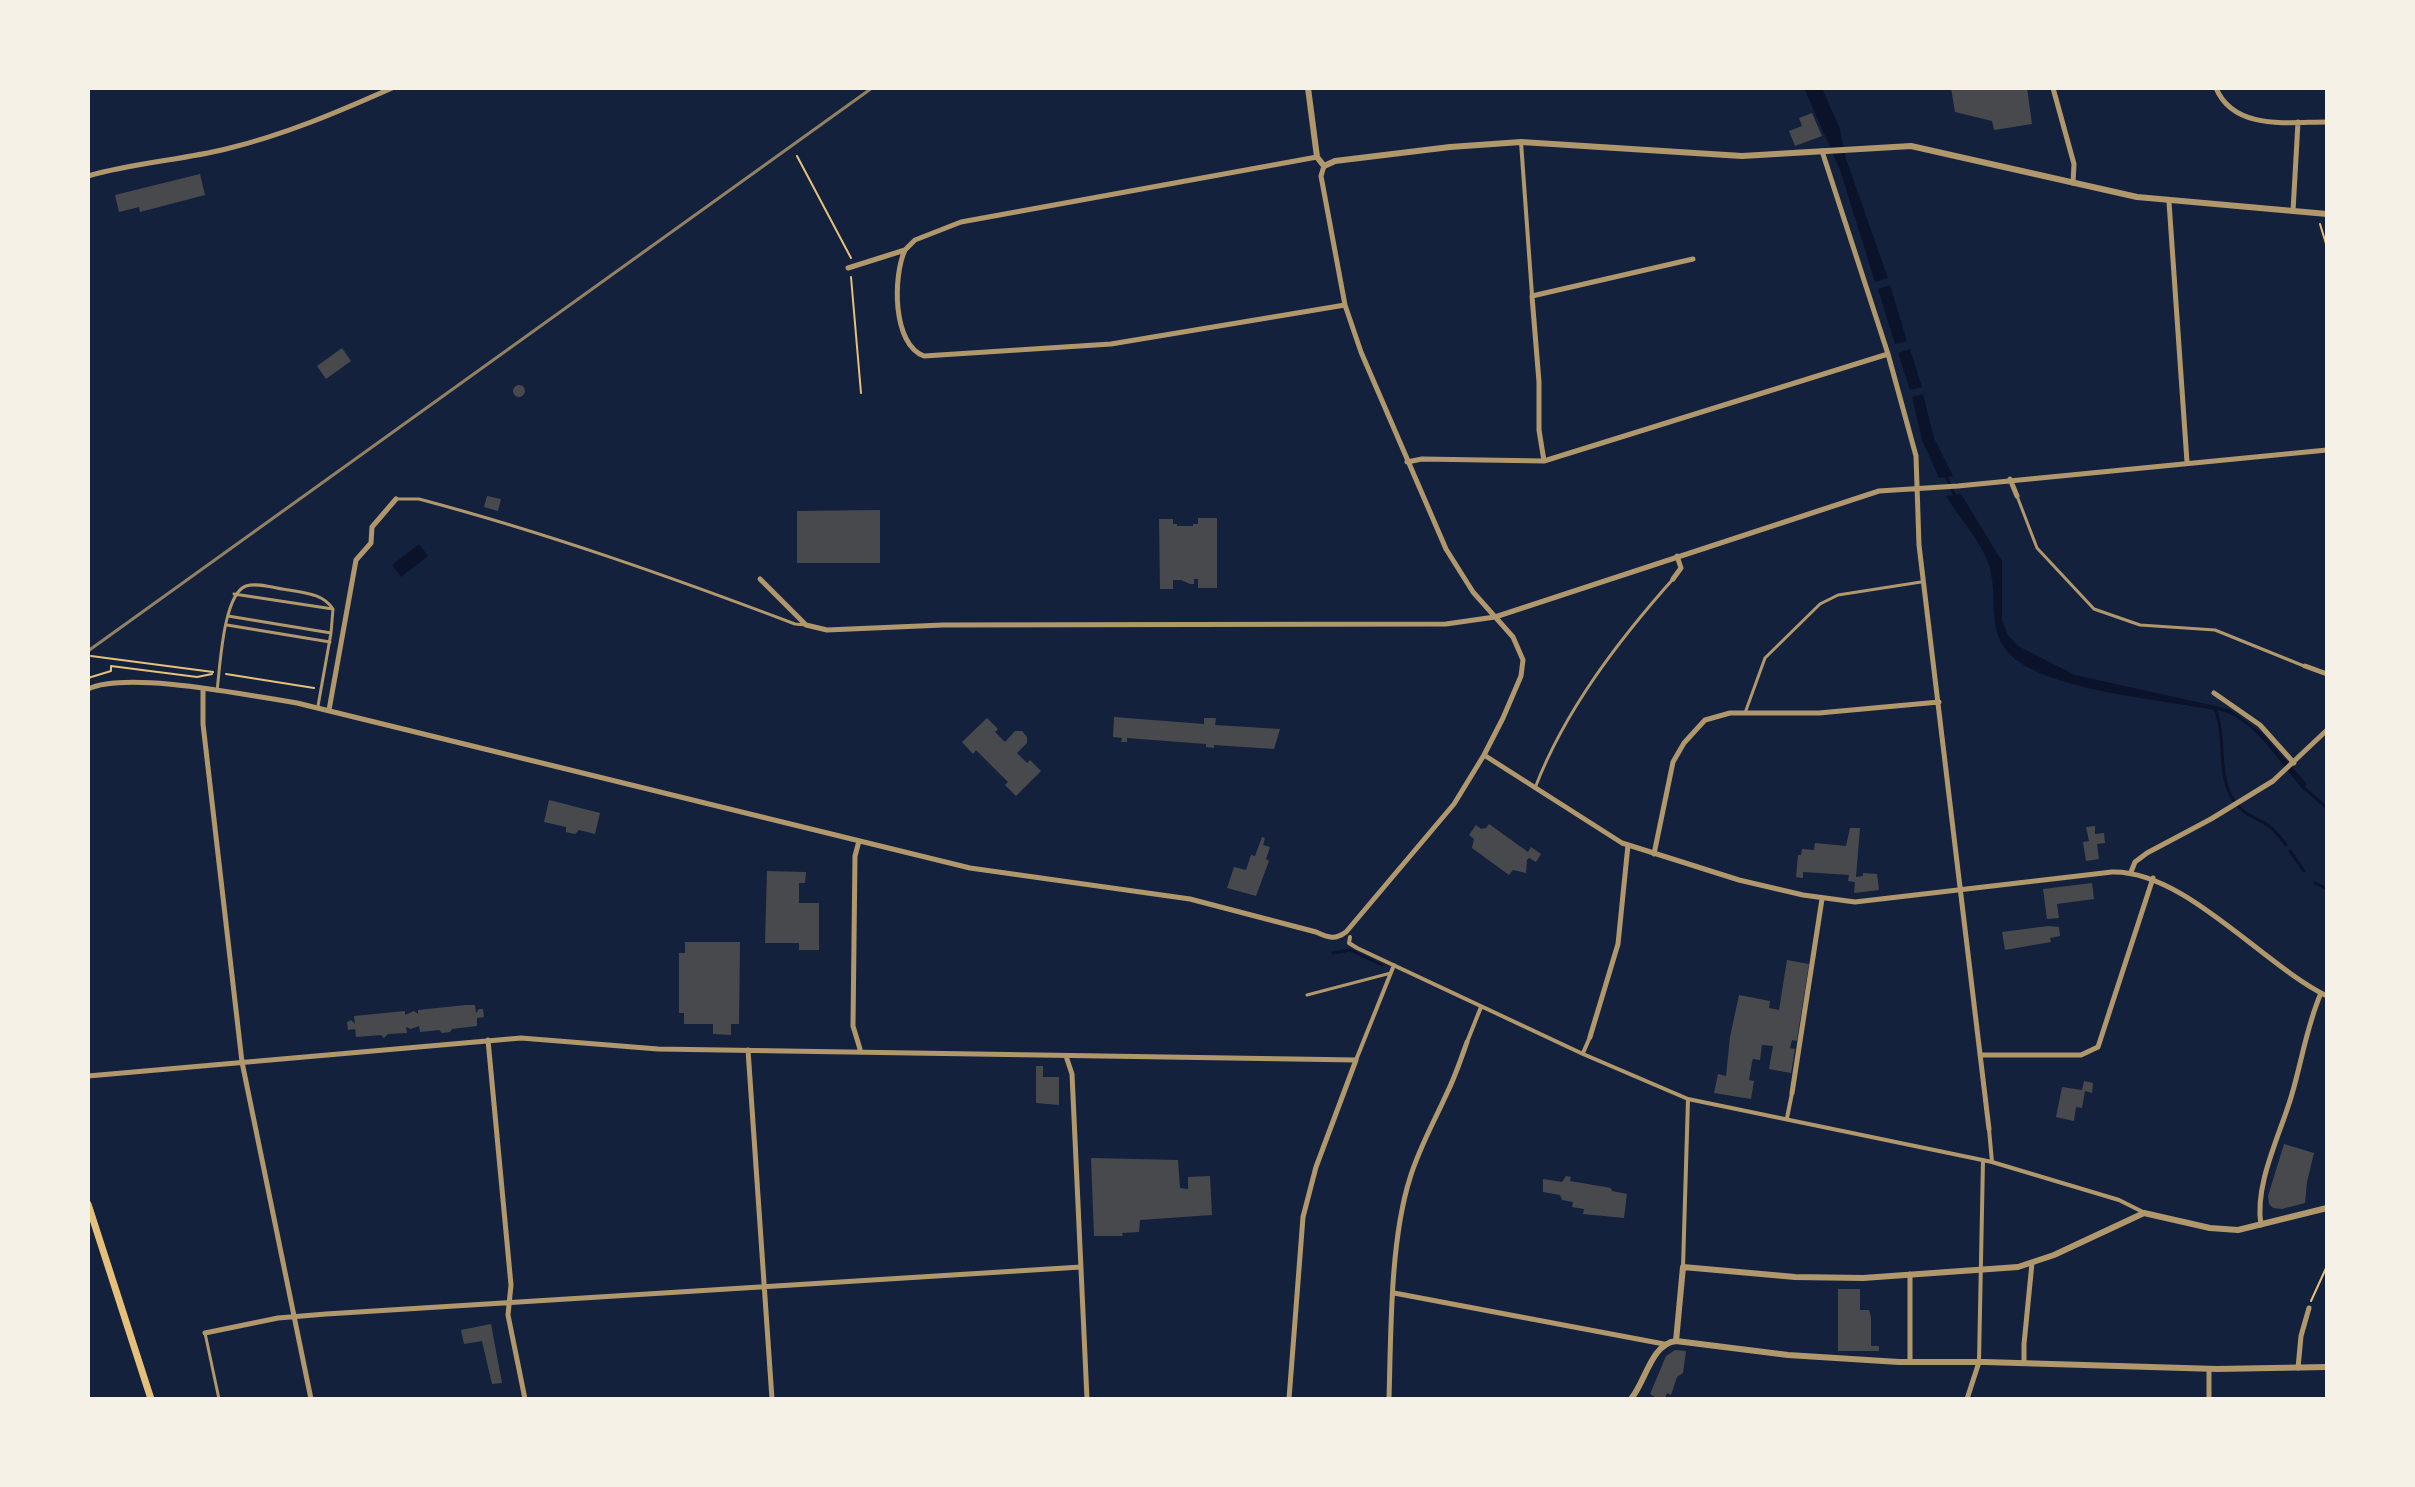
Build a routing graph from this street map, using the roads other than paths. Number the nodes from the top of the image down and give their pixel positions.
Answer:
1 (392, 88) edge
2 (1308, 88) edge
3 (2053, 88) edge
4 (2216, 88) edge
5 (2298, 122) junction
6 (2327, 122) edge
7 (1521, 142) junction
8 (1824, 151) junction
9 (1317, 157) junction
10 (1324, 166) junction
11 (88, 176) edge
12 (2073, 183) junction
13 (2169, 202) junction
14 (2293, 211) junction
15 (2327, 214) edge
16 (905, 250) junction
17 (1693, 259) dead end
18 (851, 266) road end
19 (1532, 296) junction
20 (1345, 305) junction
21 (1888, 354) junction
22 (2327, 450) edge
23 (1544, 461) junction
24 (1407, 462) junction
25 (2187, 462) junction
26 (2010, 479) junction
27 (1918, 487) junction
28 (2017, 496) joint
29 (396, 499) joint
30 (1677, 556) junction
31 (760, 579) dead end
32 (1673, 579) joint
33 (1924, 582) junction
34 (234, 594) junction
35 (333, 609) junction
36 (228, 616) junction
37 (1495, 617) junction
38 (226, 625) junction
39 (806, 625) junction
40 (331, 633) junction
41 (330, 642) junction
42 (2305, 666) joint
43 (2327, 674) edge
44 (88, 689) edge
45 (203, 689) junction
46 (217, 691) junction
47 (2214, 693) dead end
48 (1939, 702) junction
49 (318, 708) junction
50 (329, 710) junction
51 (1745, 713) junction
52 (2327, 730) edge
53 (1484, 755) junction
54 (2290, 766) junction
55 (1535, 788) junction
56 (859, 841) junction
57 (1628, 845) junction
58 (1654, 854) junction
59 (2131, 872) junction
60 (2153, 878) junction
61 (1961, 890) junction
62 (1822, 899) junction
63 (1348, 934) junction
64 (1394, 965) junction
65 (1391, 973) junction
66 (1307, 995) dead end
67 (2324, 995) edge
68 (1481, 1006) junction
69 (1590, 1037) joint
70 (488, 1040) junction
71 (1467, 1042) joint
72 (748, 1050) junction
73 (861, 1050) junction
74 (1583, 1054) junction
75 (1980, 1055) junction
76 (1066, 1056) junction
77 (1356, 1060) junction
78 (242, 1062) junction
79 (88, 1076) edge
80 (1792, 1093) joint
81 (1688, 1099) junction
82 (1787, 1119) junction
83 (1989, 1129) joint
84 (1983, 1160) junction
85 (1992, 1162) junction
86 (88, 1204) edge
87 (2327, 1208) edge
88 (2144, 1213) junction
89 (2261, 1225) junction
90 (2032, 1263) junction
91 (1081, 1267) junction
92 (1683, 1267) junction
93 (1979, 1269) junction
94 (1910, 1274) junction
95 (764, 1287) junction
96 (1393, 1293) junction
97 (509, 1302) junction
98 (2309, 1308) road end
99 (294, 1316) junction
100 (205, 1333) joint
101 (1676, 1341) junction
102 (1664, 1344) junction
103 (1910, 1362) junction
104 (1979, 1362) junction
105 (2024, 1363) junction
106 (2327, 1367) edge
107 (2298, 1368) junction
108 (2209, 1369) junction
109 (151, 1399) edge
110 (219, 1399) edge
111 (311, 1399) edge
112 (525, 1399) edge
113 (772, 1399) edge
114 (1087, 1399) edge
115 (1289, 1399) edge
116 (1389, 1399) edge
117 (1631, 1399) edge
118 (1967, 1399) edge
119 (2209, 1399) edge

1 - 11 street
2 - 9 street
3 - 12 street
4 - 5 street
5 - 6 street
5 - 14 street
7 - 8 street
7 - 10 street
7 - 19 street
8 - 12 street
8 - 21 street
9 - 10 street
9 - 16 street
10 - 20 street
12 - 13 street
13 - 14 street
13 - 25 street
14 - 15 street
16 - 18 street
16 - 20 street
17 - 19 street
19 - 23 street
20 - 24 street
21 - 23 street
21 - 27 street
22 - 25 street
23 - 24 street
24 - 37 street
25 - 26 street
26 - 27 street
26 - 28 street
27 - 30 street
27 - 33 street
28 - 42 lane
29 - 39 lane
29 - 50 street
30 - 32 street
30 - 37 street
31 - 39 street
32 - 55 lane
33 - 48 street
33 - 51 lane
34 - 35 lane
34 - 35 lane
34 - 36 lane
35 - 40 lane
36 - 38 lane
36 - 40 lane
37 - 39 street
37 - 53 street
38 - 41 lane
38 - 46 lane
40 - 41 lane
41 - 49 lane
42 - 43 street
44 - 45 street
45 - 46 street
45 - 78 street
46 - 49 street
47 - 54 street
48 - 51 street
48 - 61 street
49 - 50 street
50 - 56 street
51 - 58 street
52 - 54 street
53 - 55 street
53 - 63 street
54 - 59 street
55 - 57 street
56 - 63 street
56 - 73 street
57 - 58 street
57 - 69 street
58 - 62 street
59 - 60 street
59 - 61 street
60 - 67 street
60 - 75 street
61 - 62 street
61 - 75 street
62 - 80 street
63 - 64 street
64 - 65 street
64 - 68 street
65 - 66 lane
65 - 77 street
67 - 89 street
68 - 71 street
68 - 74 street
69 - 74 street
70 - 72 street
70 - 78 street
70 - 97 street
71 - 96 street
72 - 73 street
72 - 95 street
73 - 76 street
74 - 81 street
75 - 83 street
76 - 77 street
76 - 91 street
77 - 115 street
78 - 79 street
78 - 99 street
80 - 82 street
81 - 82 street
81 - 92 street
82 - 84 street
83 - 85 street
84 - 85 street
84 - 93 street
85 - 88 street
86 - 109 main road
87 - 89 street
88 - 89 street
88 - 90 street
90 - 93 street
90 - 105 street
91 - 95 street
91 - 114 street
92 - 94 street
92 - 101 street
93 - 94 street
93 - 104 street
94 - 103 street
95 - 97 street
95 - 113 street
96 - 102 street
96 - 116 street
97 - 99 street
97 - 112 street
98 - 107 street
99 - 100 street
99 - 111 street
100 - 110 lane
101 - 102 street
101 - 103 street
102 - 117 street
103 - 104 street
104 - 105 street
104 - 118 street
105 - 108 street
106 - 107 street
107 - 108 street
108 - 119 street

